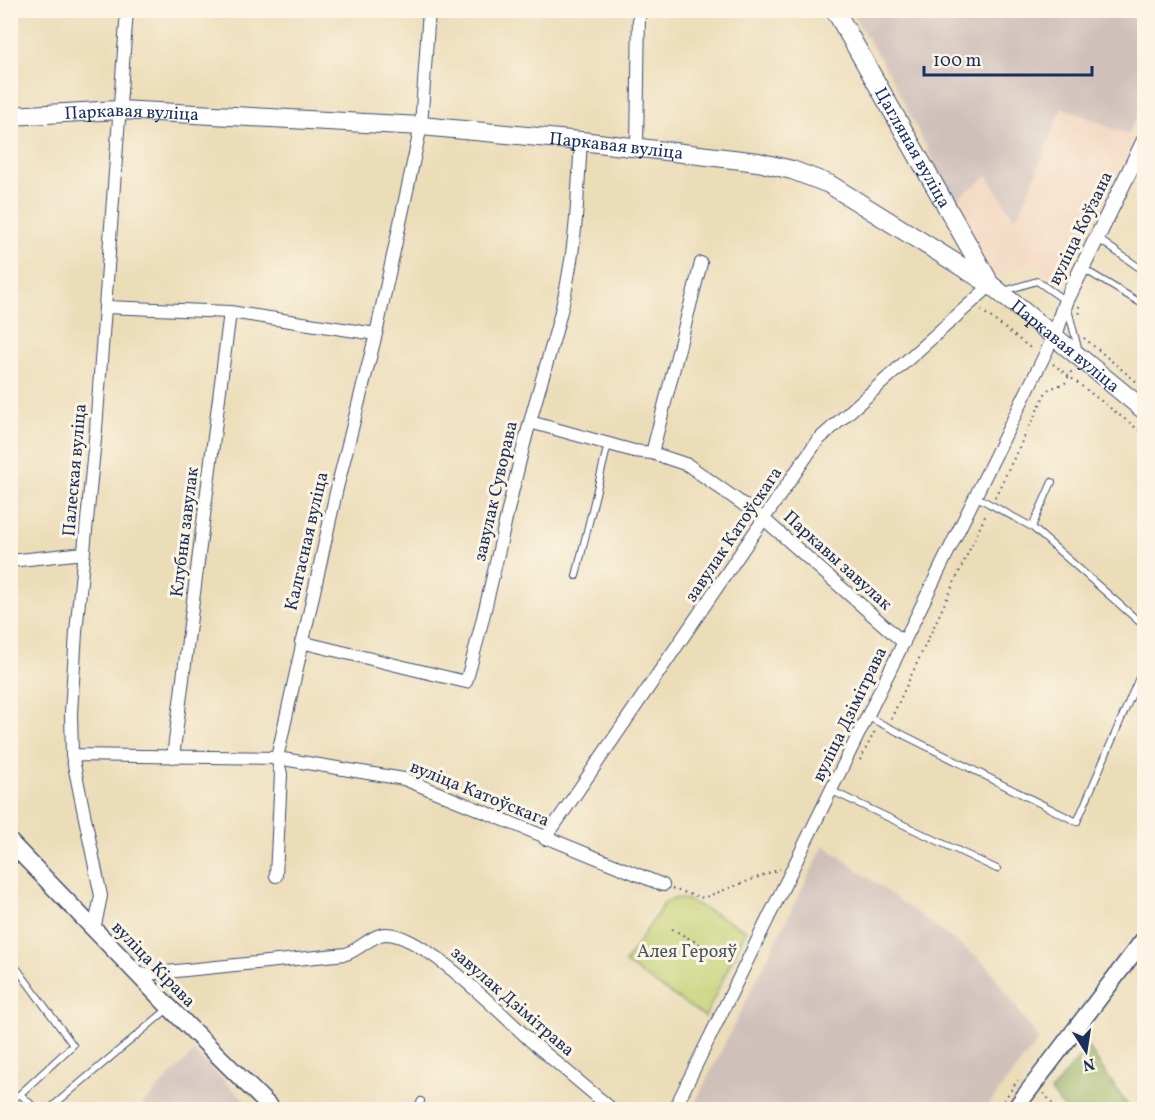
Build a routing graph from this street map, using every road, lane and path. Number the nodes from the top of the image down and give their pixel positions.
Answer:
1 (127, 10) edge
2 (429, 10) edge
3 (639, 10) edge
4 (835, 10) edge
5 (119, 110) junction
6 (10, 116) edge
7 (421, 126) junction
8 (581, 141) junction
9 (1144, 141) edge
10 (637, 148) junction
11 (1096, 237) junction
12 (701, 263) dead end
13 (1082, 268) junction
14 (1144, 271) edge
15 (996, 288) junction
16 (1066, 301) junction
17 (1144, 305) edge
18 (106, 306) junction
19 (978, 308) dead end
20 (230, 312) junction
21 (376, 334) junction
22 (1055, 334) junction
23 (1081, 346) junction
24 (1044, 358) junction
25 (1070, 374) junction
26 (1144, 388) edge
27 (1144, 410) edge
28 (530, 422) junction
29 (1144, 434) edge
30 (608, 443) junction
31 (652, 453) junction
32 (1052, 482) dead end
33 (974, 495) junction
34 (991, 505) junction
35 (765, 520) junction
36 (1032, 527) junction
37 (84, 553) junction
38 (10, 561) edge
39 (576, 576) dead end
40 (1144, 626) edge
41 (302, 642) junction
42 (904, 643) junction
43 (1144, 666) edge
44 (868, 717) junction
45 (887, 727) junction
46 (72, 755) junction
47 (173, 757) junction
48 (277, 758) junction
49 (832, 791) junction
50 (545, 838) junction
51 (14, 852) edge
52 (787, 866) dead end
53 (997, 868) dead end
54 (276, 876) dead end
55 (663, 885) joint
56 (672, 929) dead end
57 (94, 930) junction
58 (1144, 939) edge
59 (10, 958) edge
60 (737, 965) dead end
61 (137, 975) junction
62 (170, 1008) junction
63 (1144, 1061) edge
64 (1144, 1067) edge
65 (1018, 1080) dead end
66 (1044, 1093) dead end
67 (20, 1094) junction
68 (10, 1101) edge
69 (421, 1101) dead end
70 (37, 1110) edge
71 (48, 1110) edge
72 (273, 1110) edge
73 (417, 1110) edge
74 (614, 1110) edge
75 (674, 1110) edge
76 (997, 1110) edge
77 (1014, 1110) edge
78 (1057, 1110) edge

1 - 5 street, Палеская вуліца
2 - 7 street, Калгасная вуліца
3 - 10 street
4 - 15 main road, Цагляная вуліца
5 - 6 main road, Паркавая вуліца
5 - 7 main road, Паркавая вуліца
5 - 18 street, Палеская вуліца
7 - 8 main road, Паркавая вуліца
7 - 21 street, Калгасная вуліца
8 - 10 main road, Паркавая вуліца
8 - 28 street, завулак Суворава
9 - 11 street, вуліца Коўзана
10 - 15 main road, Паркавая вуліца
11 - 13 street, вуліца Коўзана
11 - 14 lane
12 - 31 street
13 - 16 street, вуліца Коўзана
13 - 17 lane
15 - 16 lane
15 - 22 main road, Паркавая вуліца
15 - 35 street, завулак Катоўскага
16 - 22 street, вуліца Коўзана
16 - 23 lane
18 - 20 street
18 - 37 street, Палеская вуліца
19 - 24 path
20 - 21 street
20 - 47 street, Клубны завулак
21 - 41 street, Калгасная вуліца
22 - 23 main road, Паркавая вуліца
22 - 24 street, вуліца Дзімітрава
23 - 25 path
23 - 26 path
23 - 27 main road, Паркавая вуліца
24 - 25 path
24 - 33 street, вуліца Дзімітрава
25 - 29 path
25 - 34 path
28 - 30 street, Паркавы завулак
28 - 41 street, завулак Суворава
30 - 31 street, Паркавы завулак
30 - 39 lane
31 - 35 street, Паркавы завулак
32 - 36 lane
33 - 34 lane
33 - 42 street, вуліца Дзімітрава
34 - 36 lane
34 - 45 path
35 - 42 street, Паркавы завулак
35 - 50 street, завулак Катоўскага
36 - 40 lane
37 - 38 street
37 - 46 street, Палеская вуліца
41 - 48 street, Калгасная вуліца
42 - 44 street, вуліца Дзімітрава
43 - 45 lane
44 - 45 lane
44 - 49 street, вуліца Дзімітрава
46 - 47 street, вуліца Катоўскага
46 - 57 street, Палеская вуліца
47 - 48 street, вуліца Катоўскага
48 - 50 street, вуліца Катоўскага
48 - 54 street
49 - 53 lane
49 - 75 street, вуліца Дзімітрава
50 - 55 street, вуліца Катоўскага
51 - 57 main road, вуліца Кірава
52 - 55 path
56 - 60 path
57 - 61 main road, вуліца Кірава
58 - 77 main road
59 - 67 lane
61 - 62 main road, вуліца Кірава
61 - 74 street, завулак Дзімітрава
62 - 71 lane
62 - 72 main road, вуліца Кірава
63 - 64 lane
65 - 76 path
66 - 78 path
67 - 68 lane
67 - 70 lane
69 - 73 lane

